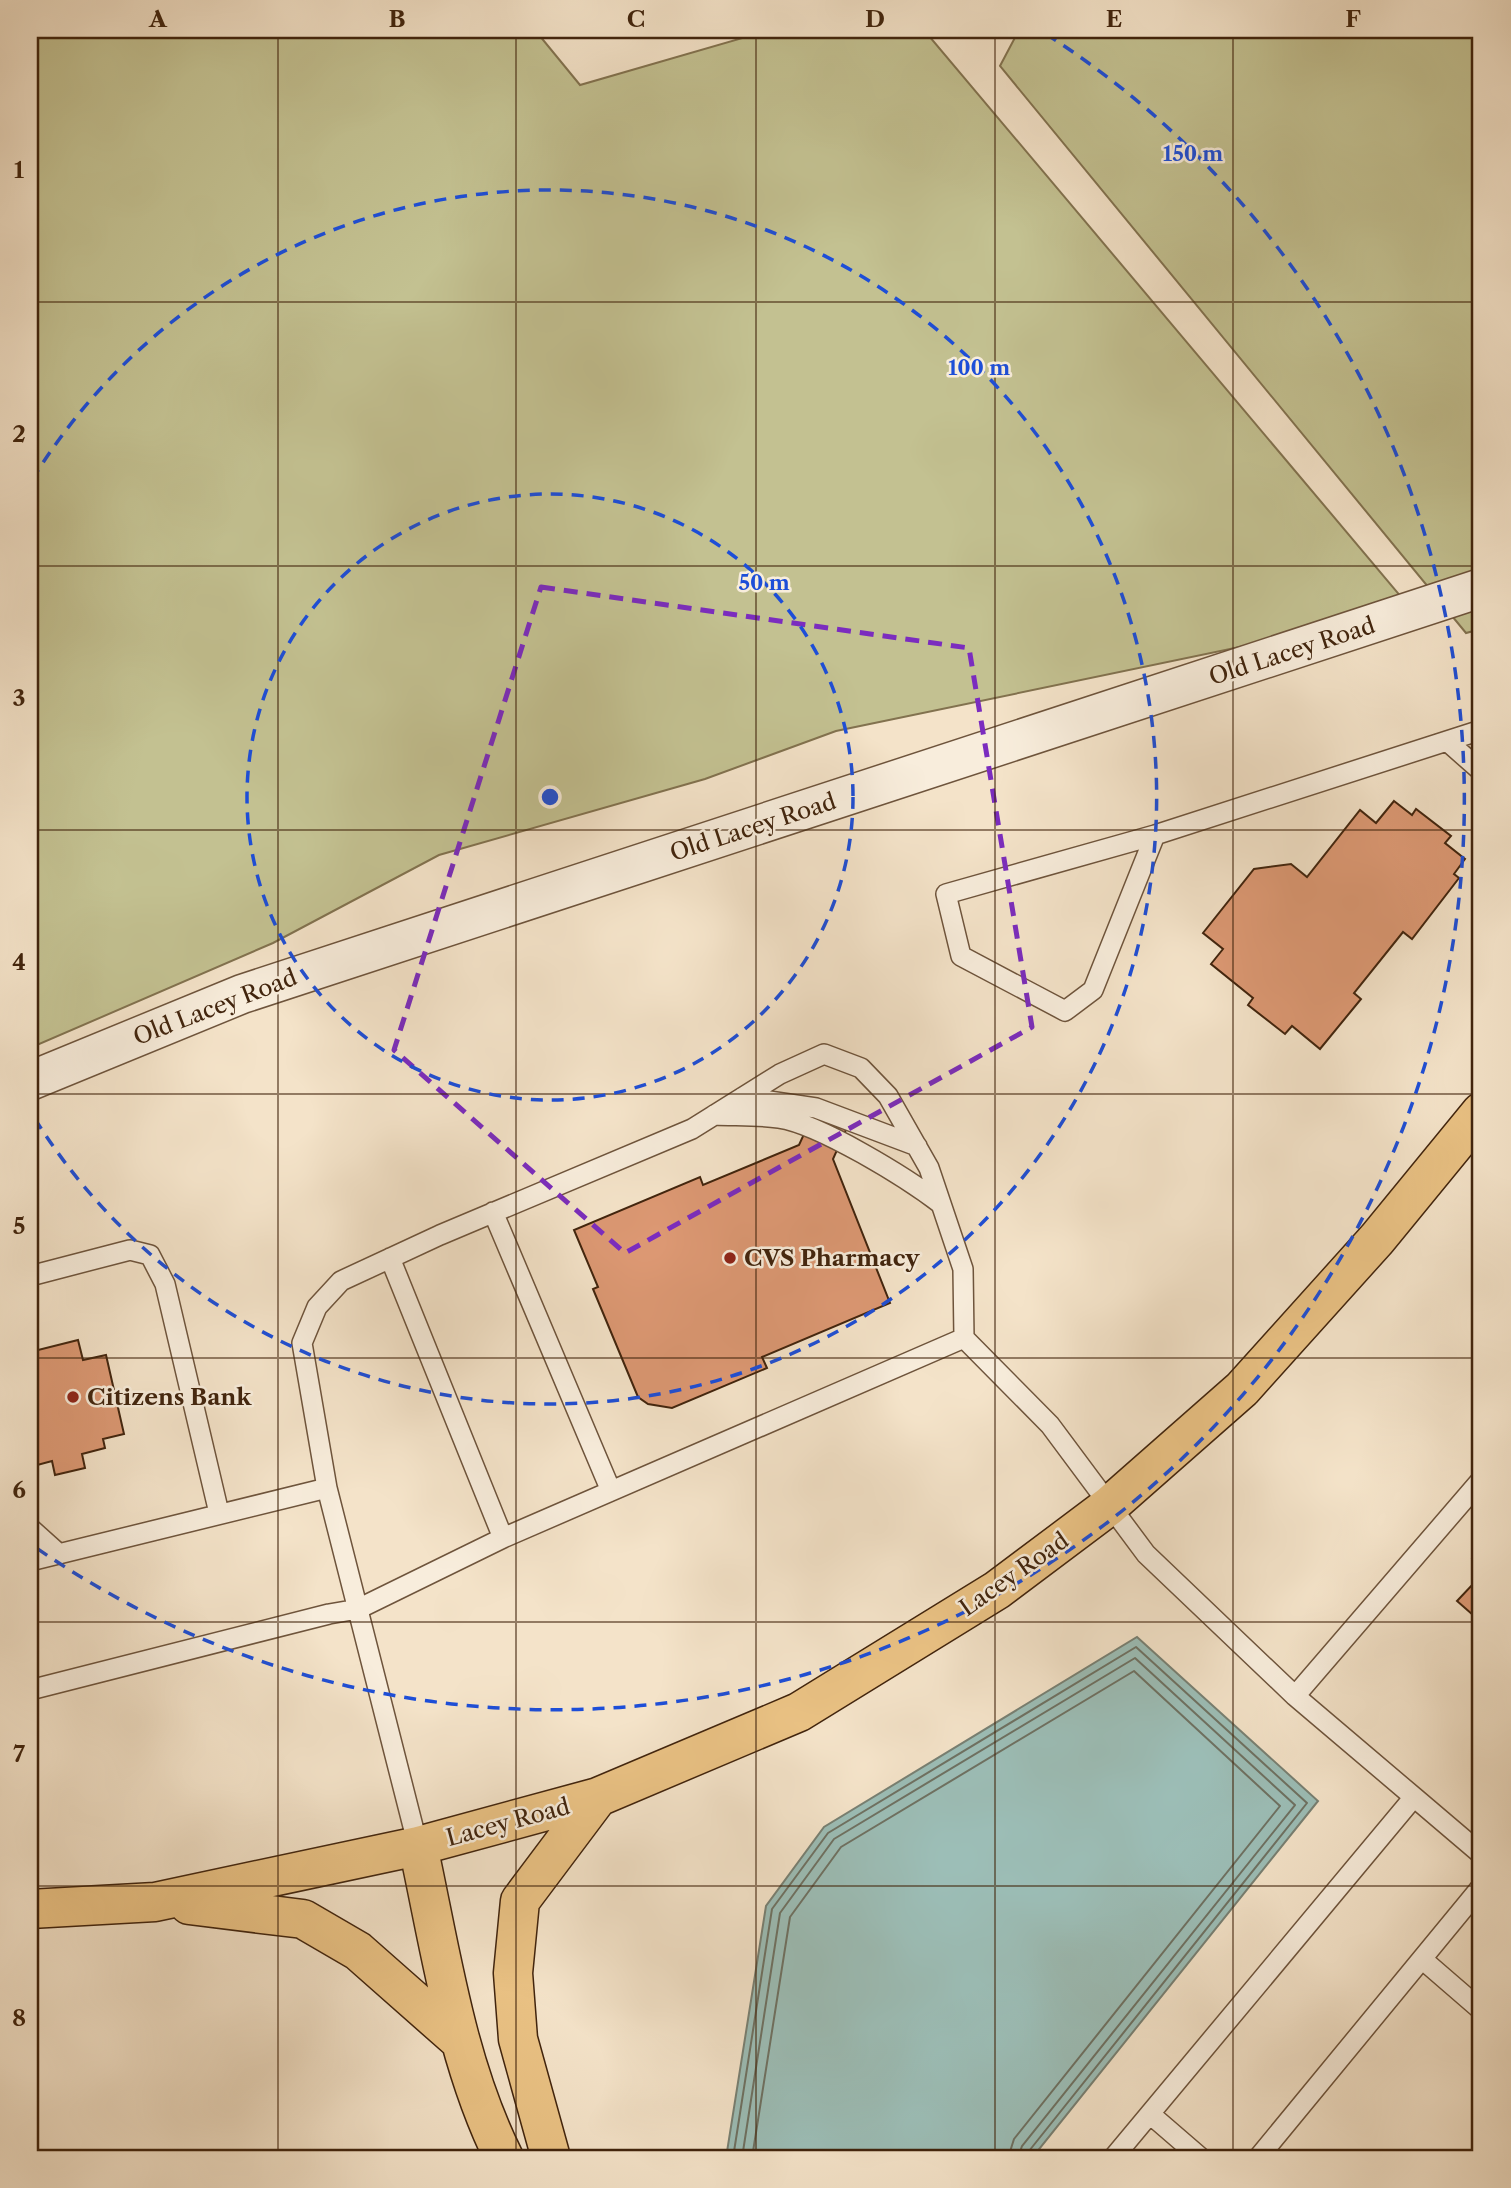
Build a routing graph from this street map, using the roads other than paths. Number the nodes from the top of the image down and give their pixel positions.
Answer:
1 (1481, 588) edge
2 (1481, 730) edge
3 (1447, 741) junction
4 (1481, 771) edge
5 (1155, 835) junction
6 (30, 1081) edge
7 (743, 1097) junction
8 (1481, 1112) edge
9 (714, 1115) junction
10 (917, 1146) junction
11 (942, 1204) junction
12 (494, 1212) junction
13 (390, 1258) junction
14 (30, 1276) edge
15 (964, 1338) junction
16 (1481, 1480) edge
17 (327, 1488) junction
18 (611, 1491) junction
19 (1109, 1506) junction
20 (219, 1513) junction
21 (30, 1528) edge
22 (503, 1538) junction
23 (59, 1554) junction
24 (32, 1558) edge
25 (358, 1609) junction
26 (30, 1690) edge
27 (1295, 1696) junction
28 (598, 1797) junction
29 (1414, 1797) junction
30 (418, 1846) junction
31 (1481, 1854) edge
32 (1481, 1887) edge
33 (155, 1902) junction
34 (30, 1909) edge
35 (1422, 1959) junction
36 (1481, 2010) edge
37 (460, 2041) junction
38 (1150, 2114) junction
39 (504, 2158) edge
40 (551, 2158) edge
41 (1113, 2158) edge
42 (1201, 2158) edge
43 (1258, 2158) edge

1 - 6 street, Old Lacey Road
2 - 3 lane
3 - 4 lane
3 - 5 lane
5 - 5 lane
7 - 9 lane
7 - 10 lane
7 - 10 lane
8 - 19 main road, Lacey Road
9 - 11 lane
9 - 12 lane
10 - 11 lane
11 - 15 lane
12 - 13 lane
12 - 18 lane
13 - 17 lane
13 - 22 lane
14 - 20 lane
15 - 18 lane
15 - 19 lane
16 - 27 lane
17 - 20 lane
17 - 25 lane
18 - 22 lane
19 - 27 lane
19 - 28 main road, Lacey Road
20 - 23 lane
21 - 23 lane
22 - 25 lane
23 - 24 lane
25 - 26 lane
25 - 30 lane
27 - 29 lane
28 - 30 main road, Lacey Road
28 - 40 main road
29 - 31 lane
29 - 38 lane
30 - 33 main road, Lacey Road
30 - 37 main road
32 - 35 lane
33 - 34 main road
33 - 37 main road
35 - 36 lane
35 - 43 lane
37 - 39 main road
38 - 41 lane
38 - 42 lane

